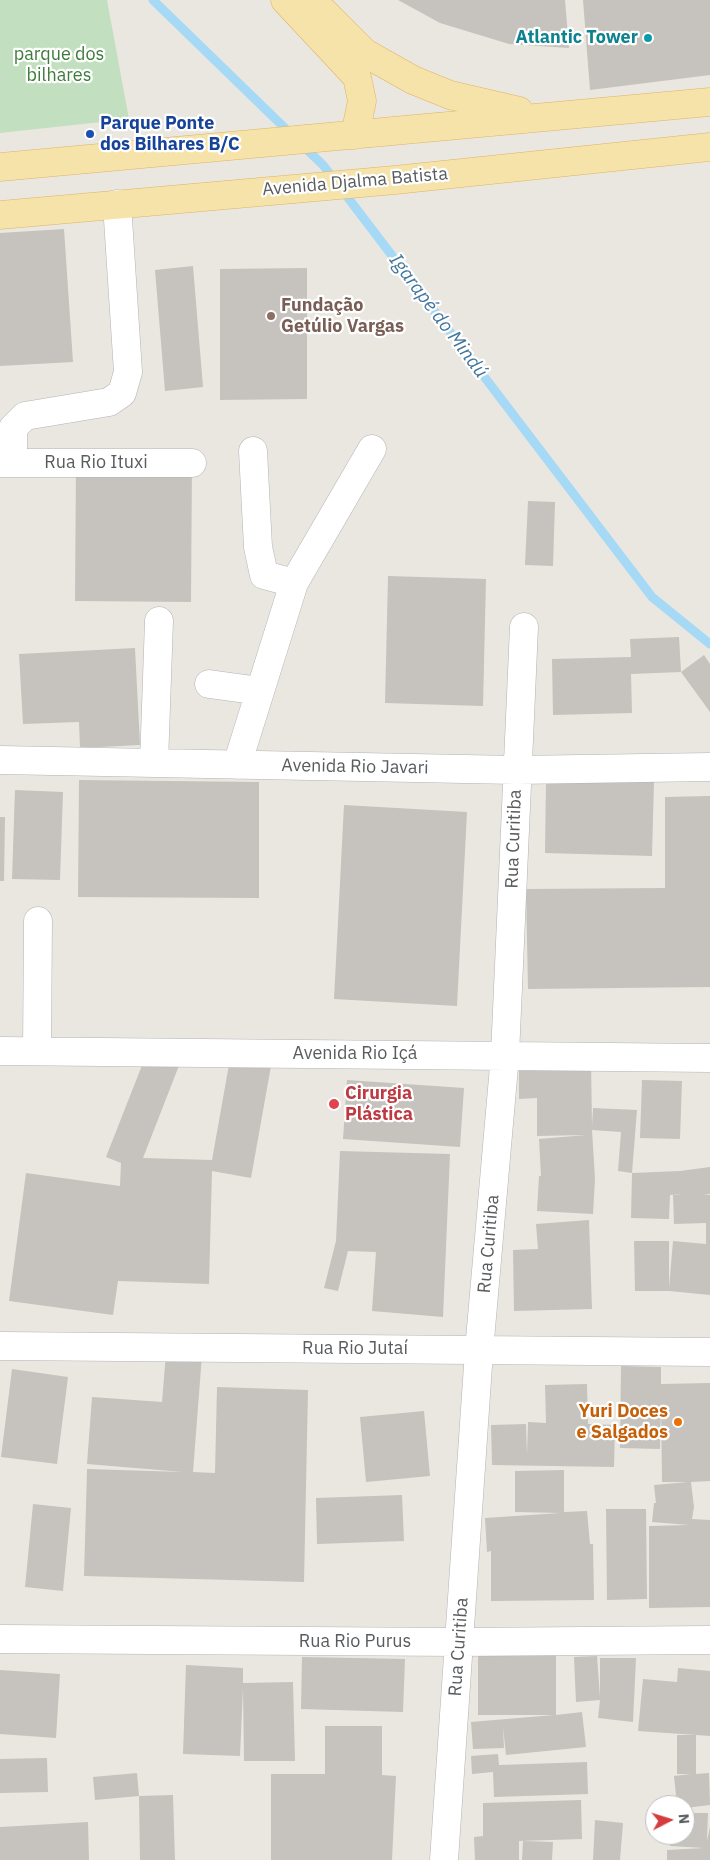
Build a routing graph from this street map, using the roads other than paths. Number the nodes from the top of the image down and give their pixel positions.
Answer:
1 (285, 0) edge
2 (312, 0) edge
3 (358, 61) junction
4 (710, 102) edge
5 (542, 116) junction
6 (348, 135) junction
7 (710, 147) edge
8 (0, 167) edge
9 (117, 204) junction
10 (0, 215) edge
11 (372, 449) dead end
12 (253, 451) dead end
13 (6, 463) edge
14 (192, 464) dead end
15 (294, 583) junction
16 (159, 620) dead end
17 (524, 627) dead end
18 (209, 684) dead end
19 (260, 690) junction
20 (0, 760) edge
21 (154, 763) junction
22 (237, 765) junction
23 (710, 767) edge
24 (516, 770) junction
25 (38, 921) dead end
26 (0, 1051) edge
27 (36, 1051) junction
28 (505, 1055) junction
29 (710, 1058) edge
30 (0, 1346) edge
31 (479, 1350) junction
32 (710, 1352) edge
33 (0, 1639) edge
34 (710, 1640) edge
35 (459, 1642) junction
36 (444, 1860) edge

1 - 3 main road
2 - 3 main road
3 - 5 main road
3 - 6 main road
4 - 5 main road
5 - 6 main road
6 - 8 main road
7 - 9 main road, Avenida Djalma Batista
9 - 10 main road, Avenida Djalma Batista
9 - 13 street
11 - 15 street
12 - 15 street
13 - 14 street, Rua Rio Ituxi
15 - 19 street
16 - 21 street
17 - 24 street, Rua Curitiba
18 - 19 street
19 - 22 street
20 - 21 street, Avenida Rio Javari
21 - 22 street, Avenida Rio Javari
22 - 24 street, Avenida Rio Javari
23 - 24 street, Avenida Rio Javari
24 - 28 street, Rua Curitiba
25 - 27 street
26 - 27 street, Avenida Rio Içá
27 - 28 street, Avenida Rio Içá
28 - 29 street, Avenida Rio Içá
28 - 31 street, Rua Curitiba
30 - 31 street, Rua Rio Jutaí
31 - 32 street, Rua Rio Jutaí
31 - 35 street, Rua Curitiba
33 - 35 street, Rua Rio Purus
34 - 35 street, Rua Rio Purus
35 - 36 street, Rua Curitiba

